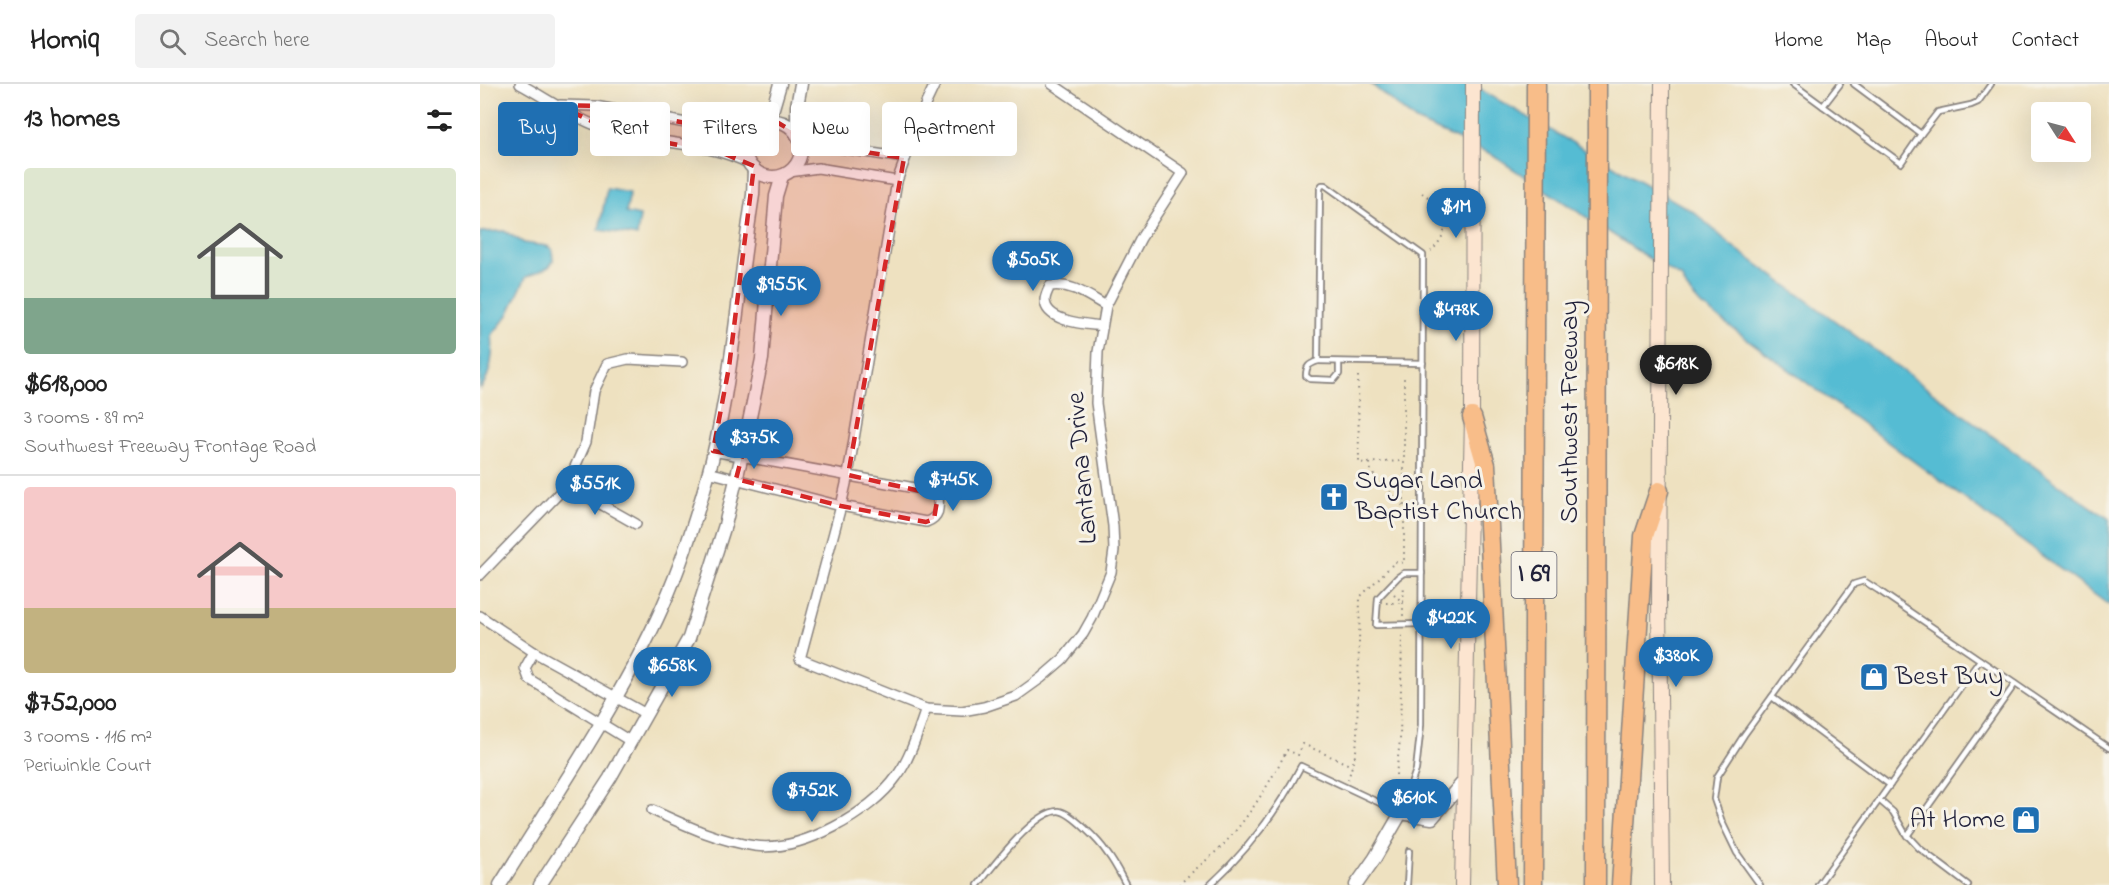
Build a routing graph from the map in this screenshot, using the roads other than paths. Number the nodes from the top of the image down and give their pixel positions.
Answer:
1 (520, 84) edge
2 (780, 84) edge
3 (801, 84) edge
4 (935, 84) edge
5 (1052, 84) edge
6 (1473, 84) edge
7 (1536, 84) edge
8 (1597, 84) edge
9 (1662, 84) edge
10 (1793, 84) edge
11 (1840, 84) edge
12 (1854, 84) edge
13 (1991, 84) edge
14 (553, 102) edge
15 (774, 102) edge
16 (798, 102) edge
17 (578, 106) edge
18 (1823, 106) junction
19 (578, 117) edge
20 (682, 122) edge
21 (1921, 134) junction
22 (870, 153) edge
23 (748, 156) edge
24 (800, 156) edge
25 (904, 158) junction
26 (752, 166) junction
27 (785, 174) junction
28 (897, 181) junction
29 (1106, 306) junction
30 (1102, 326) junction
31 (1318, 361) junction
32 (682, 362) dead end
33 (1339, 362) junction
34 (1423, 363) junction
35 (1472, 417) junction
36 (713, 451) junction
37 (742, 456) junction
38 (708, 472) junction
39 (848, 475) junction
40 (736, 479) junction
41 (567, 484) junction
42 (1659, 491) junction
43 (841, 506) junction
44 (636, 524) dead end
45 (1422, 573) junction
46 (480, 575) edge
47 (480, 616) edge
48 (1421, 624) junction
49 (534, 652) junction
50 (1980, 660) junction
51 (2015, 684) junction
52 (1772, 697) junction
53 (616, 698) junction
54 (926, 709) junction
55 (646, 714) junction
56 (600, 723) junction
57 (630, 741) junction
58 (2109, 748) edge
59 (1464, 781) junction
60 (1890, 785) junction
61 (1879, 800) junction
62 (652, 810) dead end
63 (1401, 813) junction
64 (1907, 836) junction
65 (1409, 851) dead end
66 (500, 885) edge
67 (540, 885) edge
68 (978, 885) edge
69 (1126, 885) edge
70 (1210, 885) edge
71 (1356, 885) edge
72 (1407, 885) edge
73 (1462, 885) edge
74 (1507, 885) edge
75 (1533, 885) edge
76 (1596, 885) edge
77 (1621, 885) edge
78 (1662, 885) edge
79 (1760, 885) edge
80 (1818, 885) edge
81 (1968, 885) edge

1 - 14 street
2 - 15 street
3 - 16 street
4 - 25 street
5 - 29 street, Lantana Drive
6 - 35 main road
7 - 75 highway, Southwest Freeway / I 69
8 - 76 highway, Southwest Freeway / I 69
9 - 42 main road
10 - 18 lane
11 - 18 lane
12 - 21 lane
13 - 21 lane
17 - 20 street
18 - 21 lane
19 - 26 street
22 - 25 street
23 - 26 street
24 - 27 street
25 - 28 street
26 - 27 street
26 - 36 street
27 - 28 street
27 - 37 street
28 - 39 street
29 - 30 street, Lantana Drive
29 - 30 street
30 - 54 street, Lantana Drive
31 - 33 lane
31 - 33 lane
31 - 34 lane
32 - 41 street
33 - 34 lane
34 - 45 lane
35 - 59 main road
35 - 74 highway
36 - 37 street
36 - 38 street
37 - 39 street
37 - 40 street
38 - 40 street
38 - 53 street
39 - 43 street
39 - 43 street
40 - 43 street
40 - 55 street
41 - 44 street
41 - 46 street
42 - 77 highway
42 - 78 main road
43 - 54 street, Lantana Drive
45 - 48 lane
45 - 48 lane
47 - 49 street
48 - 63 lane
49 - 53 street
49 - 56 street
50 - 51 lane
50 - 52 lane
50 - 60 lane
51 - 58 lane
51 - 64 lane
52 - 60 lane
52 - 79 lane
53 - 55 street
53 - 56 street
54 - 62 street
55 - 57 street
56 - 57 street
56 - 66 street
57 - 67 street
59 - 63 street
59 - 73 main road
60 - 61 lane
61 - 64 lane
61 - 80 lane
63 - 70 lane
63 - 71 street
64 - 81 lane
65 - 72 lane
68 - 69 lane

